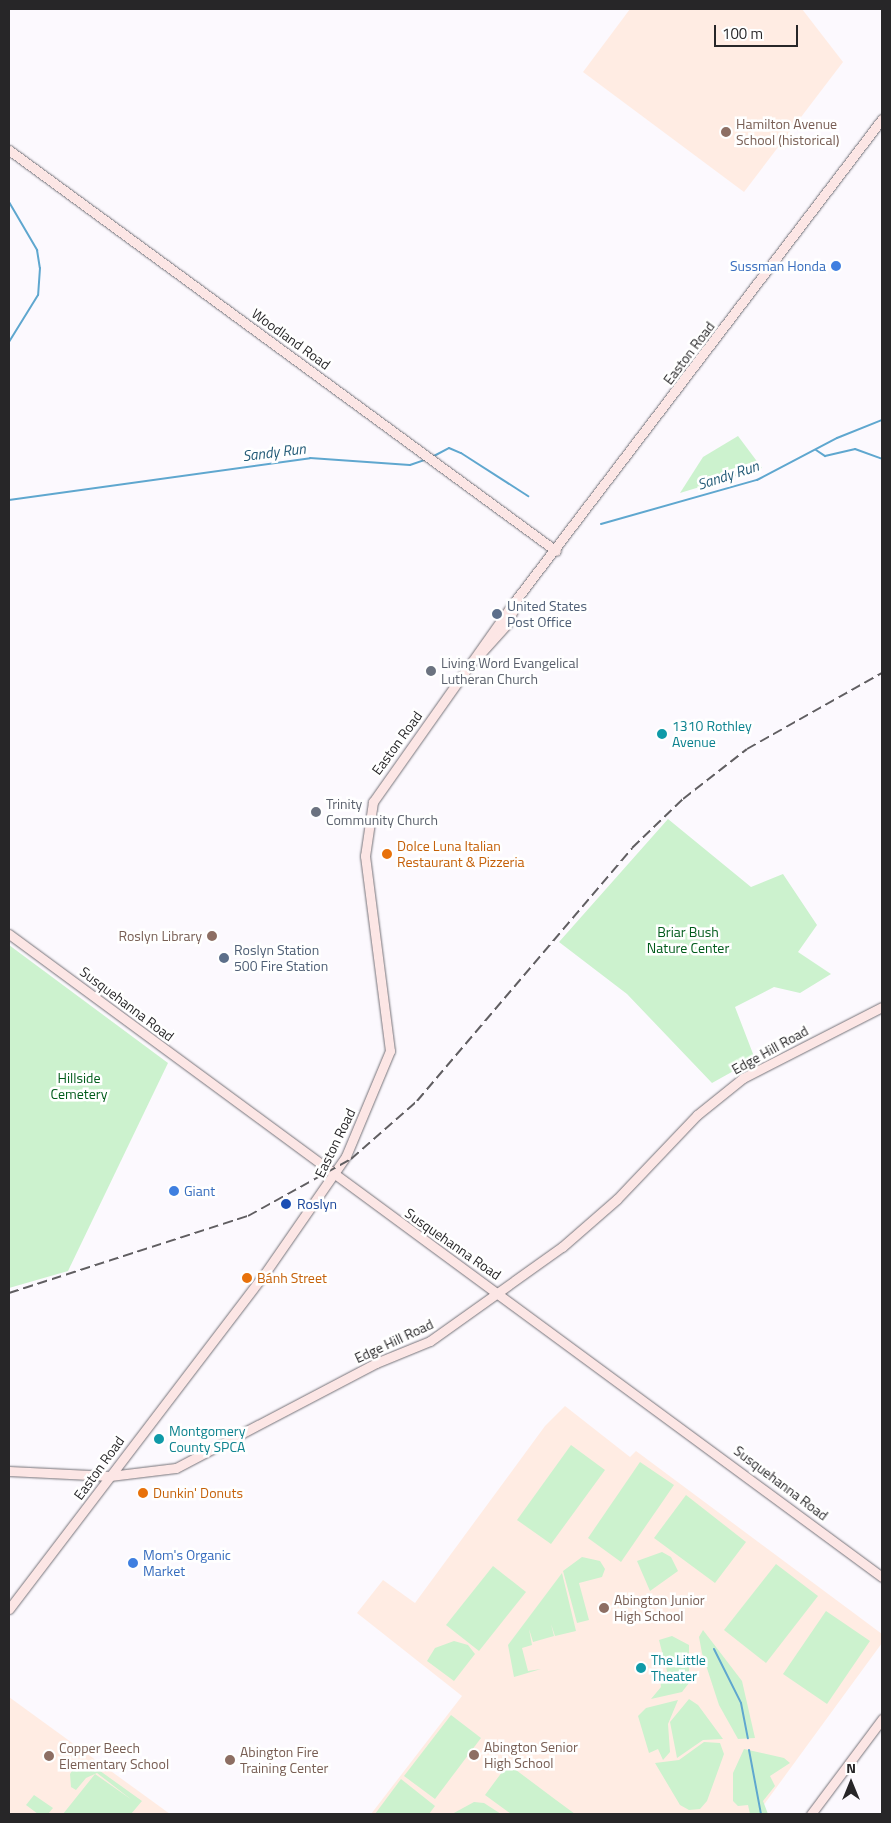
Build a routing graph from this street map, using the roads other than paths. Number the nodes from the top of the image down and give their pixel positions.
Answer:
1 (882, 119) edge
2 (9, 150) edge
3 (556, 551) junction
4 (9, 934) edge
5 (882, 1007) edge
6 (335, 1176) junction
7 (499, 1294) junction
8 (9, 1471) edge
9 (110, 1476) junction
10 (882, 1577) edge
11 (9, 1609) edge
12 (882, 1719) edge
13 (811, 1814) edge

1 - 3 main road, Easton Road
2 - 3 main road, Woodland Road
3 - 6 main road, Easton Road
4 - 6 main road, Susquehanna Road
5 - 7 main road, Edge Hill Road
6 - 7 main road, Susquehanna Road
6 - 9 main road, Easton Road
7 - 9 main road, Edge Hill Road
7 - 10 main road, Susquehanna Road
8 - 9 main road, Edge Hill Road
9 - 11 main road, Easton Road
12 - 13 main road

